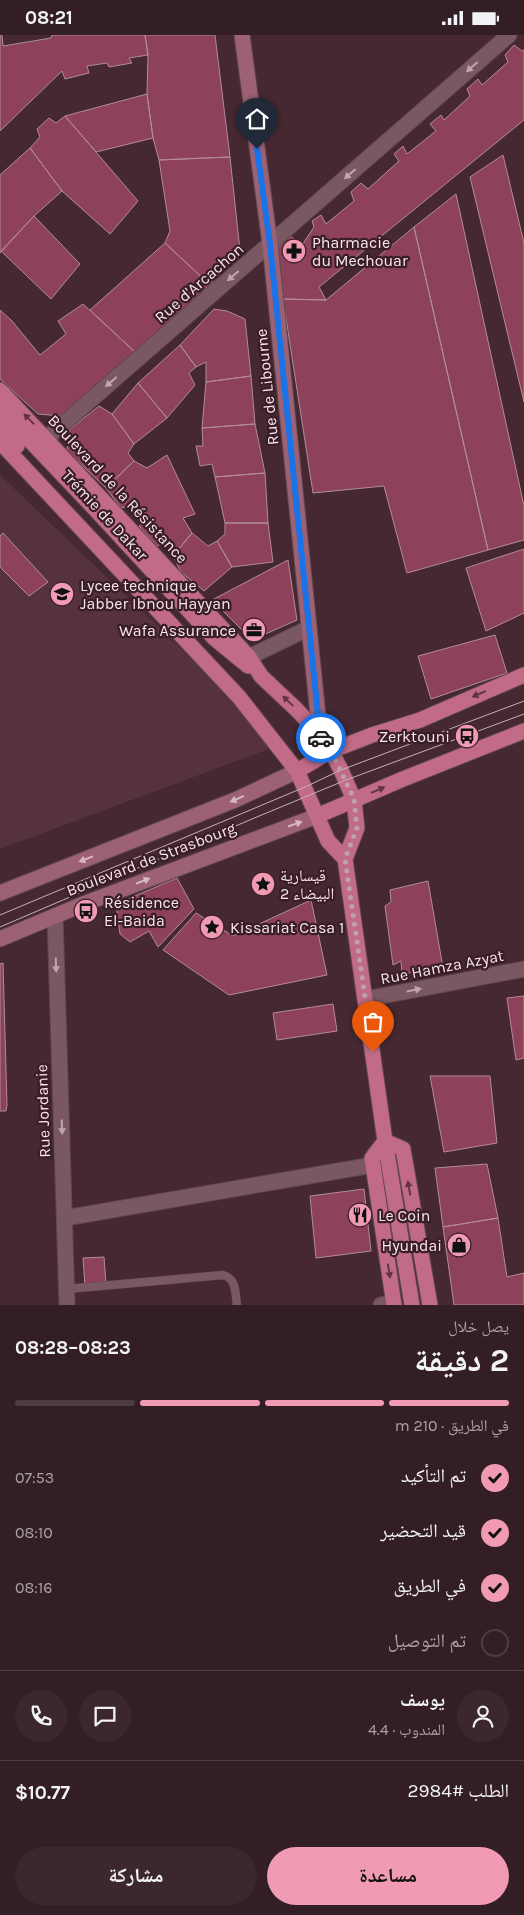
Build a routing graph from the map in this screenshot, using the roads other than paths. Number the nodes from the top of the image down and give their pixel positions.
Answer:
1 (242, 35) edge
2 (509, 35) edge
3 (270, 244) junction
4 (0, 390) edge
5 (0, 409) edge
6 (0, 428) edge
7 (47, 438) junction
8 (0, 442) edge
9 (309, 628) junction
10 (249, 657) junction
11 (524, 675) edge
12 (261, 676) junction
13 (238, 697) junction
14 (524, 731) edge
15 (320, 735) junction
16 (331, 751) junction
17 (296, 771) junction
18 (354, 799) junction
19 (317, 816) junction
20 (345, 859) junction
21 (0, 893) edge
22 (54, 916) junction
23 (0, 939) edge
24 (524, 969) edge
25 (366, 999) junction
26 (385, 1141) junction
27 (373, 1165) junction
28 (64, 1218) junction
29 (67, 1289) junction
30 (390, 1304) edge
31 (67, 1305) edge
32 (236, 1305) edge
33 (412, 1305) edge
34 (430, 1305) edge

1 - 3 main road, Rue de Libourne
2 -> 3 street, Rue d'Arcachon
3 -> 7 street, Rue d'Arcachon
3 - 9 main road, Rue de Libourne
7 -> 4 main road, Boulevard de la Résistance
5 - 12 main road, Trémie de Dakar
6 - 13 main road, Trémie de Dakar
7 - 10 main road, Boulevard de la Résistance
8 - 13 main road
9 - 10 street
9 - 15 main road, Rue de Libourne
10 - 12 main road, Boulevard de la Résistance
11 -> 16 main road
15 -> 12 main road, Boulevard de la Résistance
13 - 17 main road
18 -> 14 main road
15 - 16 main road, Boulevard de la Résistance
16 - 17 main road
16 - 18 main road, Boulevard de la Résistance
17 - 19 main road
17 -> 21 main road, Boulevard de Strasbourg
18 - 19 main road
18 - 20 main road, Boulevard de la Résistance
19 - 20 main road
22 -> 19 main road, Boulevard de Strasbourg
20 - 25 main road, Boulevard de la Résistance
22 - 23 main road, Boulevard de Strasbourg
22 -> 28 street, Rue Jordanie
25 -> 24 street, Rue Hamza Azyat
25 - 26 main road, Boulevard de la Résistance
26 - 27 main road
26 - 33 main road, Boulevard de la Résistance
34 -> 26 main road
27 - 28 street
27 -> 30 main road
28 - 29 street, Rue Jordanie
29 - 31 street, Rue Jordanie
29 - 32 lane

